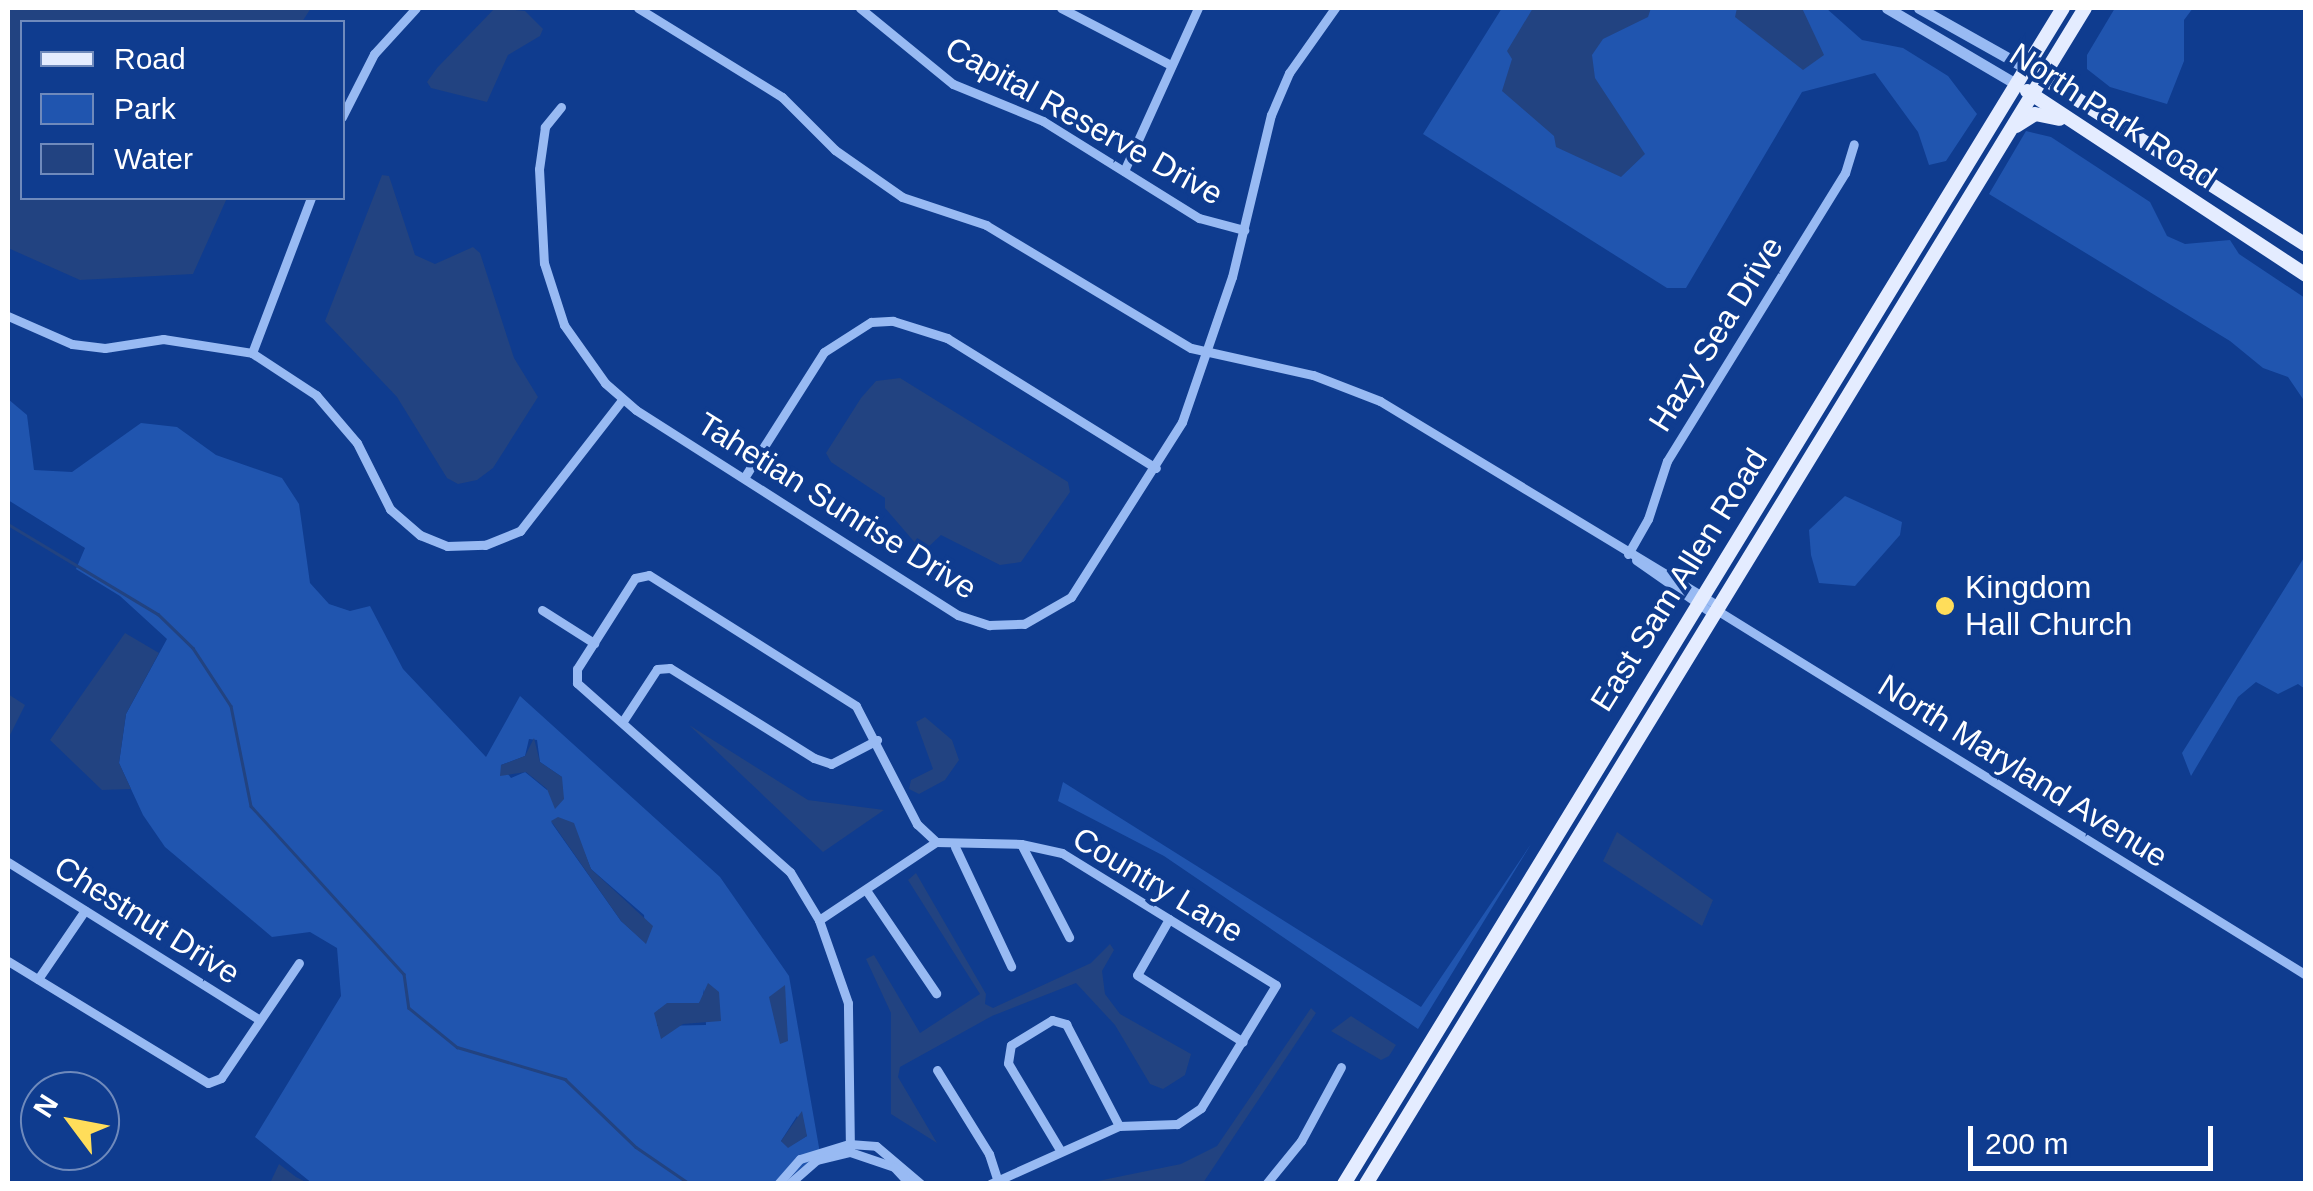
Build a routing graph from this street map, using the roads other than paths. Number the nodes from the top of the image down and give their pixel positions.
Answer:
1 (416, 8) edge
2 (638, 8) edge
3 (860, 8) edge
4 (1061, 8) edge
5 (1198, 8) edge
6 (1335, 8) edge
7 (1887, 8) edge
8 (1920, 8) edge
9 (2063, 8) edge
10 (2086, 8) edge
11 (1169, 64) junction
12 (2026, 68) junction
13 (2042, 77) junction
14 (2016, 84) junction
15 (2032, 94) junction
16 (561, 107) dead end
17 (345, 111) edge
18 (2077, 124) junction
19 (2008, 134) junction
20 (1854, 144) dead end
21 (1124, 171) junction
22 (310, 200) edge
23 (1244, 230) junction
24 (2306, 244) edge
25 (2306, 276) edge
26 (8, 316) edge
27 (252, 353) junction
28 (1206, 353) junction
29 (622, 400) junction
30 (1156, 468) junction
31 (744, 478) junction
32 (1631, 556) junction
33 (1699, 600) junction
34 (1715, 609) junction
35 (542, 610) dead end
36 (594, 643) junction
37 (623, 721) junction
38 (877, 740) junction
39 (936, 842) junction
40 (1022, 844) junction
41 (955, 846) junction
42 (8, 862) edge
43 (866, 890) junction
44 (85, 910) junction
45 (1169, 919) junction
46 (818, 920) junction
47 (1069, 937) dead end
48 (8, 961) edge
49 (299, 963) dead end
50 (1011, 966) dead end
51 (2306, 976) edge
52 (38, 979) junction
53 (936, 993) dead end
54 (260, 1020) junction
55 (1243, 1042) junction
56 (1341, 1067) dead end
57 (937, 1070) dead end
58 (1119, 1126) junction
59 (850, 1148) junction
60 (1060, 1150) junction
61 (790, 1178) edge
62 (996, 1182) edge
63 (778, 1184) edge
64 (910, 1184) edge
65 (921, 1184) edge
66 (1266, 1184) edge
67 (1344, 1184) edge
68 (1366, 1184) edge

1 - 17 street
2 - 28 street, North Maryland Avenue
3 - 21 street, Capital Reserve Drive
4 - 11 street
5 - 11 street
6 - 23 street, Tahetian Sunrise Drive
7 - 14 street, North Park Road
8 - 12 street, North Park Road
9 - 12 main road, East Sam Allen Road
10 - 13 main road, East Sam Allen Road
11 - 21 street
12 - 13 main road, North Park Road
12 - 14 main road, East Sam Allen Road
13 - 15 main road, East Sam Allen Road
13 - 24 main road, North Park Road
14 - 15 main road, North Park Road
14 - 33 main road, East Sam Allen Road
15 - 18 main road, North Park Road
15 - 19 main road, East Sam Allen Road
16 - 29 street, Tahetian Sunrise Drive
18 - 19 main road
18 - 25 main road, North Park Road
19 - 34 main road, East Sam Allen Road
20 - 32 street, Hazy Sea Drive
21 - 23 street, Capital Reserve Drive
22 - 27 street
23 - 28 street, Tahetian Sunrise Drive
26 - 27 street
27 - 29 street
28 - 30 street, Tahetian Sunrise Drive
28 - 32 street, North Maryland Avenue
29 - 31 street, Tahetian Sunrise Drive
30 - 31 street
30 - 31 street, Tahetian Sunrise Drive
32 - 33 street, North Maryland Avenue
33 - 34 street, North Maryland Avenue
33 - 67 main road, East Sam Allen Road
34 - 51 street, North Maryland Avenue
34 - 68 main road, East Sam Allen Road
35 - 36 street
36 - 37 street
36 - 38 street
37 - 38 street
37 - 46 street
38 - 39 street
39 - 41 street, Country Lane
39 - 43 street
40 - 41 street, Country Lane
40 - 45 street, Country Lane
40 - 47 street
41 - 50 street
42 - 44 street, Chestnut Drive
43 - 46 street
43 - 53 street
44 - 52 street
44 - 54 street, Chestnut Drive
45 - 55 street
45 - 55 street, Country Lane
46 - 59 street
48 - 52 street
49 - 54 street
52 - 54 street
55 - 58 street, Country Lane
56 - 66 street
57 - 62 street
58 - 60 street, Country Lane
58 - 60 street
59 - 61 street
59 - 64 street
59 - 65 street
60 - 62 street, Country Lane
61 - 63 street

